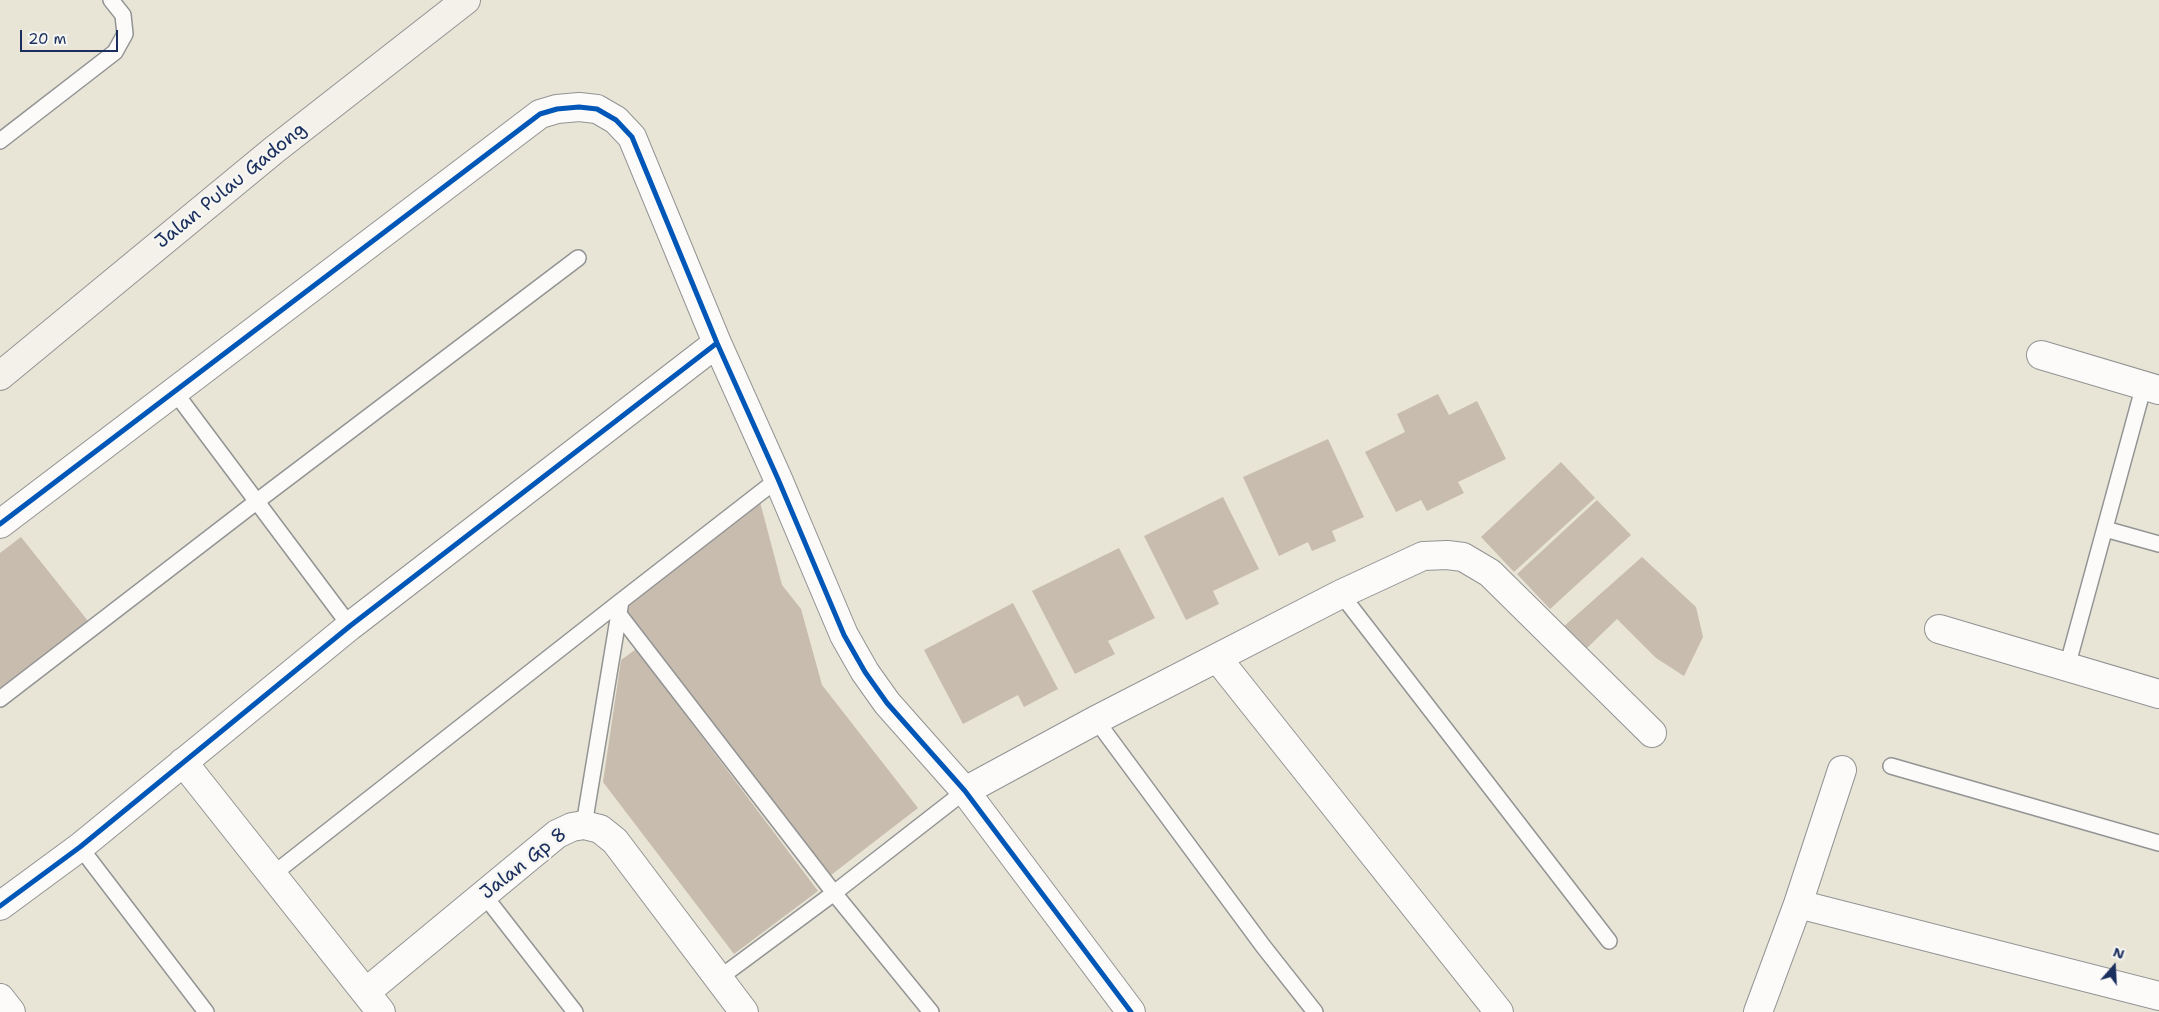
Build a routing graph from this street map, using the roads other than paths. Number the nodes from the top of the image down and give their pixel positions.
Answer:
1 (112, 0) edge
2 (466, 0) edge
3 (0, 141) edge
4 (578, 258) dead end
5 (717, 343) junction
6 (2041, 355) dead end
7 (0, 376) edge
8 (2151, 388) edge
9 (174, 391) junction
10 (778, 479) junction
11 (256, 502) junction
12 (0, 524) edge
13 (2105, 529) junction
14 (2159, 544) edge
15 (1341, 594) junction
16 (620, 607) junction
17 (350, 626) junction
18 (1939, 629) dead end
19 (1218, 659) junction
20 (2067, 667) junction
21 (2159, 694) edge
22 (0, 699) edge
23 (1096, 720) junction
24 (1652, 734) dead end
25 (183, 762) junction
26 (1891, 766) dead end
27 (1842, 770) dead end
28 (965, 791) junction
29 (584, 825) junction
30 (2159, 843) edge
31 (80, 847) junction
32 (272, 875) junction
33 (834, 893) junction
34 (484, 895) junction
35 (1798, 904) junction
36 (0, 906) edge
37 (1609, 941) dead end
38 (718, 979) junction
39 (2159, 996) edge
40 (0, 998) edge
41 (374, 1002) edge
42 (12, 1012) edge
43 (206, 1012) edge
44 (575, 1012) edge
45 (744, 1012) edge
46 (931, 1012) edge
47 (1131, 1012) edge
48 (1315, 1012) edge
49 (1499, 1012) edge
50 (1758, 1012) edge

1 - 3 lane
2 - 7 main road, Jalan Pulau Gadong
4 - 11 lane
5 - 9 street
5 - 10 street
5 - 17 street
6 - 8 street
8 - 13 lane
9 - 11 lane
9 - 12 street
10 - 16 lane
10 - 28 street
11 - 17 lane
11 - 22 lane
13 - 14 lane
13 - 20 lane
15 - 19 street
15 - 24 street
15 - 37 lane
16 - 29 lane
16 - 32 lane
16 - 33 lane
17 - 25 street
18 - 20 street
19 - 23 street
19 - 49 street
20 - 21 street
23 - 28 street
23 - 48 lane
25 - 31 street
25 - 32 street
26 - 30 lane
27 - 35 street
28 - 33 lane
28 - 47 street
29 - 34 street, Jalan Gp 8
29 - 38 street, Jalan Gp 8
31 - 36 street
31 - 43 lane
32 - 41 street
33 - 38 lane
33 - 46 lane
34 - 41 street, Jalan Gp 8
34 - 44 lane
35 - 39 street
35 - 50 street
38 - 45 street, Jalan Gp 8
40 - 42 street

